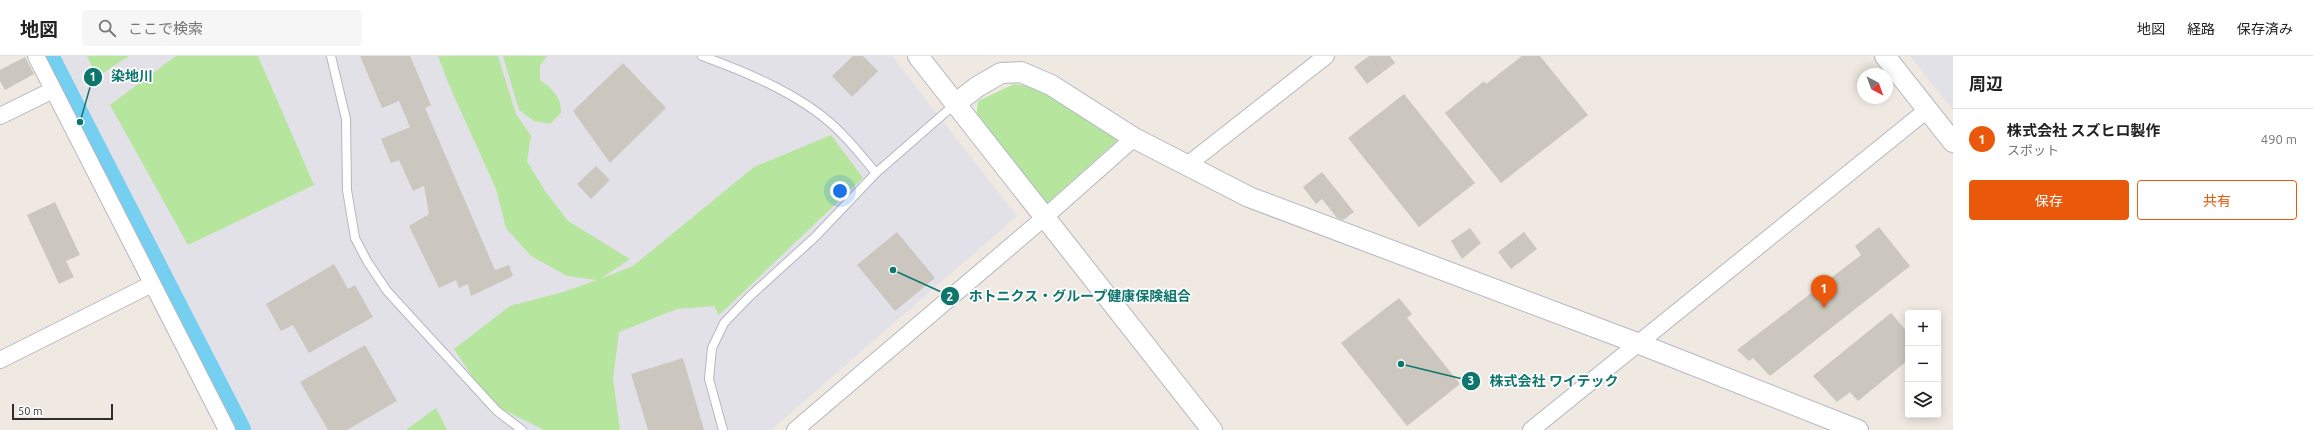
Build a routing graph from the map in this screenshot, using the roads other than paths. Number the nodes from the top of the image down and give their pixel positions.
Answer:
1 (36, 56) edge
2 (331, 56) edge
3 (702, 56) edge
4 (918, 56) edge
5 (1326, 56) edge
6 (1885, 56) edge
7 (53, 90) junction
8 (955, 104) junction
9 (1928, 110) junction
10 (0, 116) edge
11 (1134, 138) junction
12 (1953, 142) edge
13 (1186, 166) junction
14 (876, 173) junction
15 (1045, 217) junction
16 (152, 284) junction
17 (1637, 343) junction
18 (0, 360) edge
19 (226, 430) edge
20 (522, 430) edge
21 (723, 430) edge
22 (794, 430) edge
23 (1212, 430) edge
24 (1531, 430) edge
25 (1858, 430) edge

1 - 7 street
2 - 20 lane
3 - 14 lane
4 - 8 street
5 - 13 street
6 - 9 street
7 - 10 street
7 - 16 street
8 - 11 street
8 - 14 lane
8 - 15 street
9 - 12 street
9 - 17 street
11 - 13 street
11 - 15 street
13 - 17 street
14 - 21 lane
15 - 22 street
15 - 23 street
16 - 18 street
16 - 19 street
17 - 24 street
17 - 25 street

